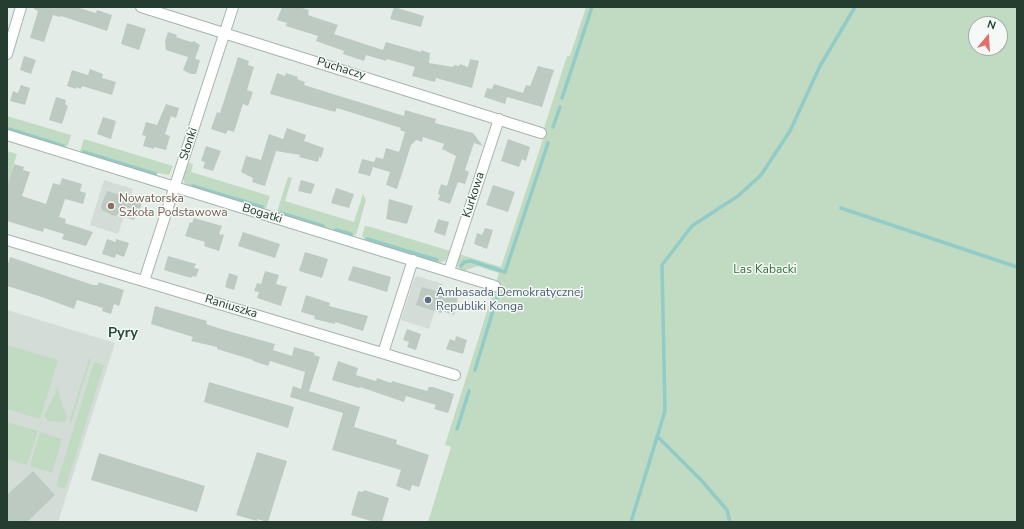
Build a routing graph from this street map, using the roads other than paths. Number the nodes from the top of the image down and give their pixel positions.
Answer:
1 (21, 7) edge
2 (141, 7) edge
3 (233, 7) edge
4 (225, 34) junction
5 (7, 54) edge
6 (499, 119) junction
7 (541, 133) dead end
8 (7, 135) edge
9 (175, 187) junction
10 (7, 240) edge
11 (413, 260) junction
12 (449, 271) junction
13 (144, 280) junction
14 (495, 286) dead end
15 (383, 353) junction
16 (455, 375) dead end

1 - 5 street
2 - 4 street, Puchaczy
3 - 4 street, Słonki
4 - 6 street, Puchaczy
4 - 9 street, Słonki
6 - 7 street, Puchaczy
6 - 12 street, Kurkowa
8 - 9 street, Bogatki
9 - 11 street, Bogatki
9 - 13 street, Słonki
10 - 13 street, Raniuszka
11 - 12 street, Bogatki
11 - 15 street
12 - 14 street, Bogatki
13 - 15 street, Raniuszka
15 - 16 street, Raniuszka

